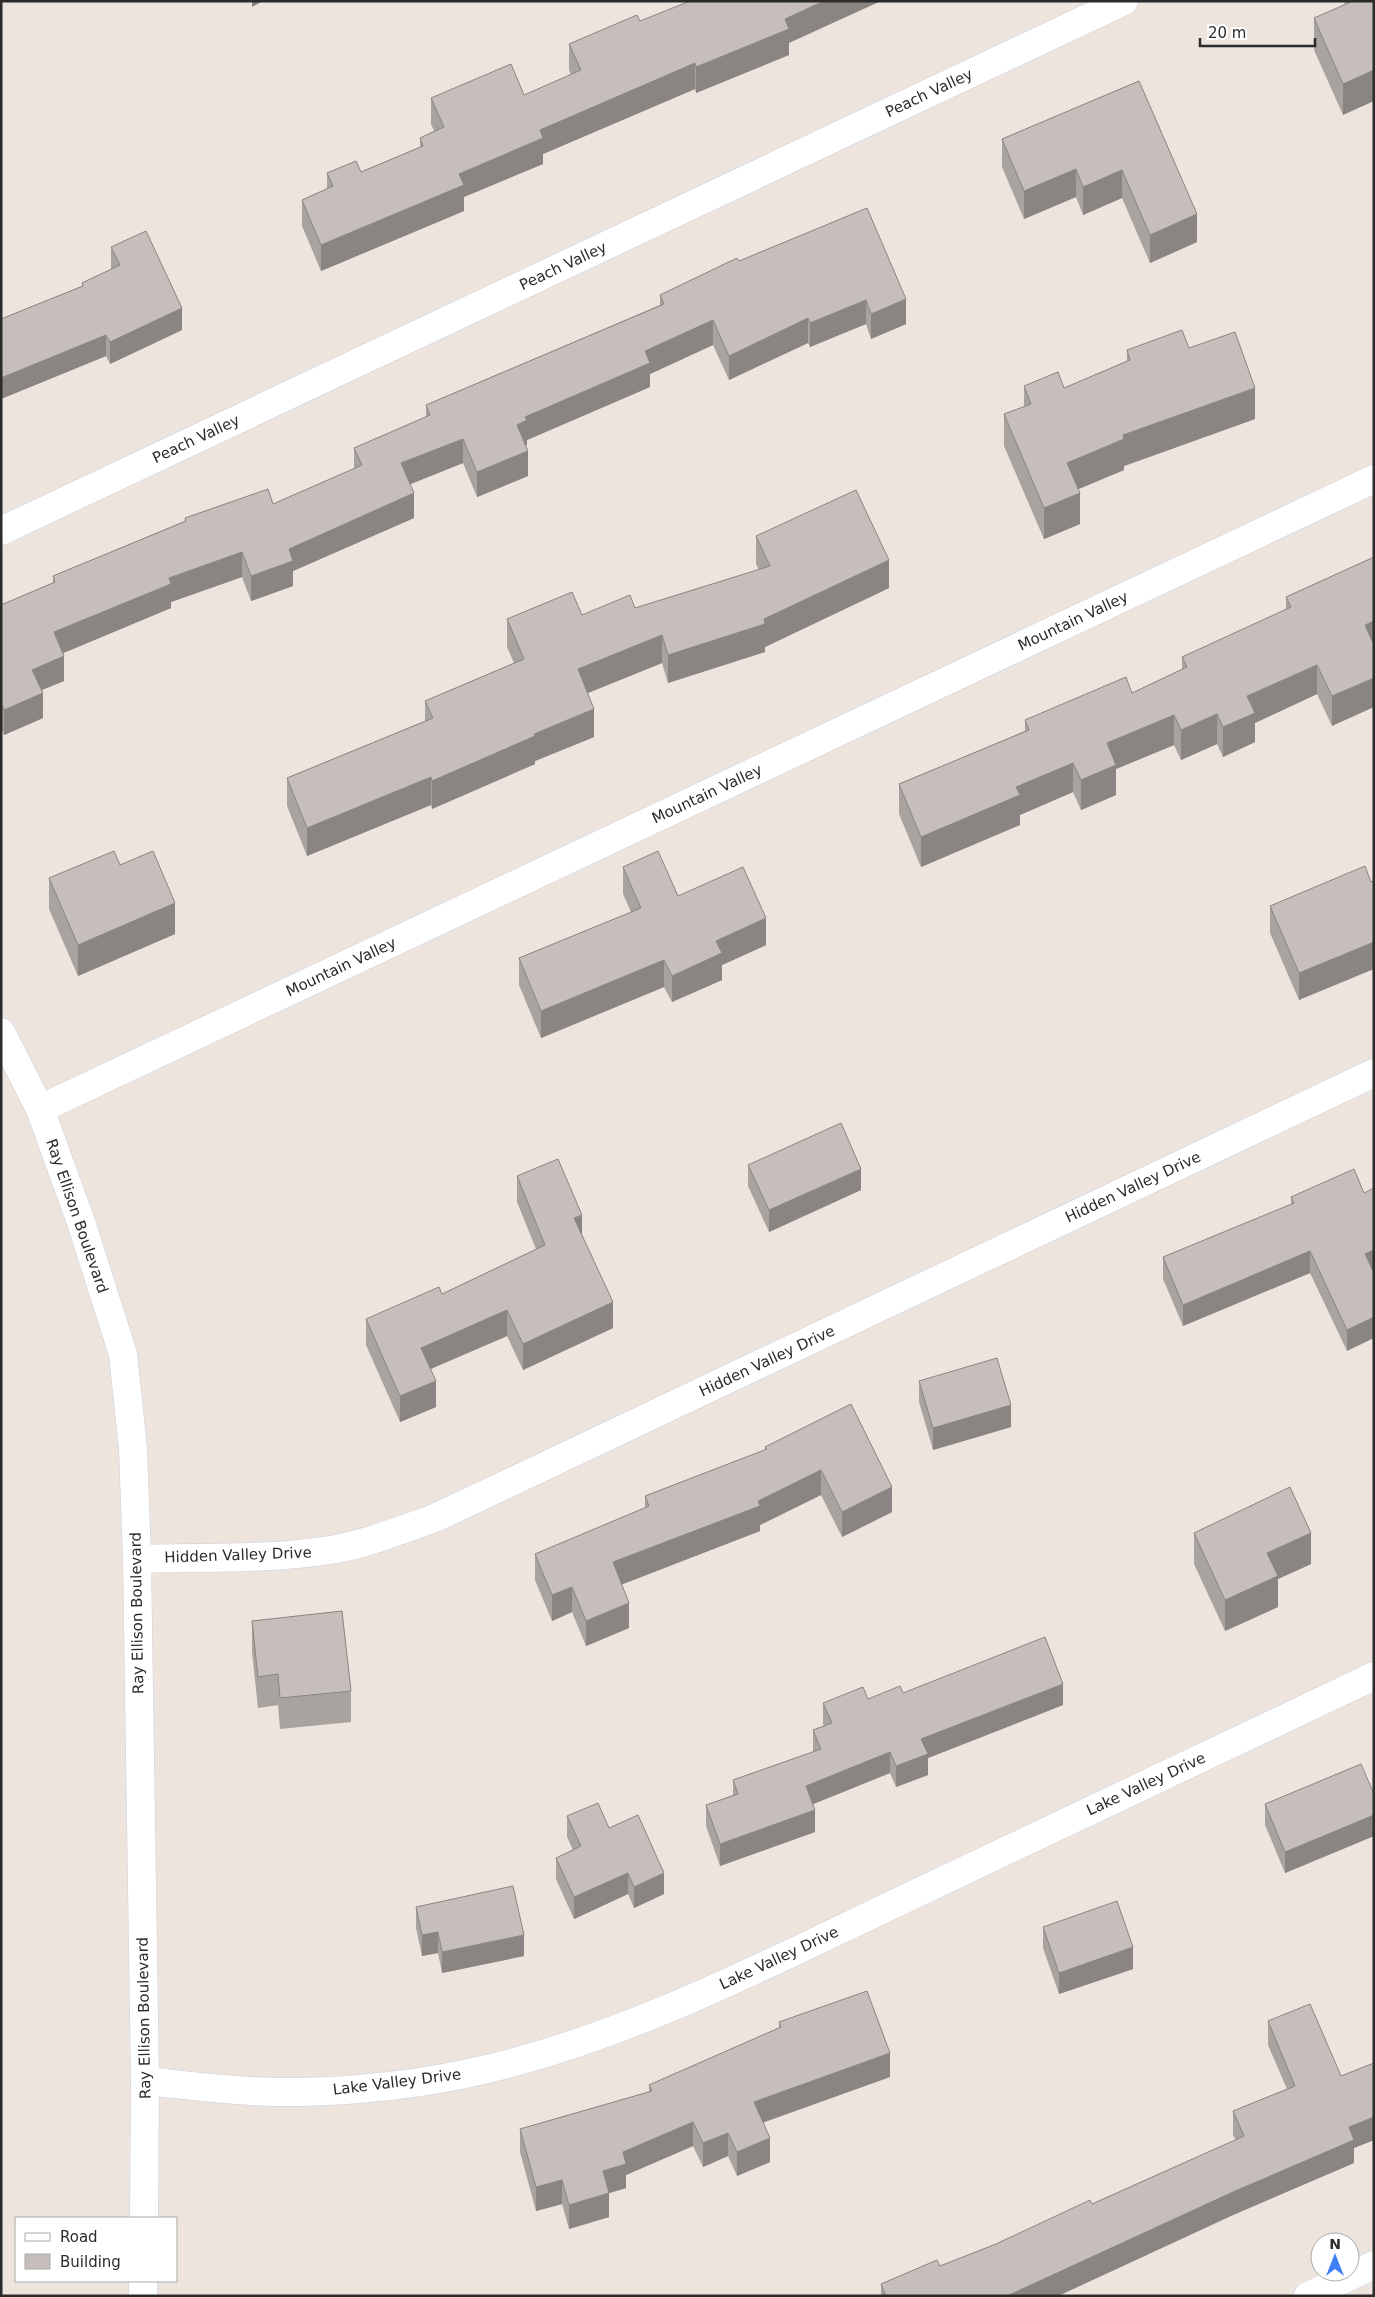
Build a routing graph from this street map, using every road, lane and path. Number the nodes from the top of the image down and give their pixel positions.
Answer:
1 (1124, 1) edge
2 (1374, 479) edge
3 (1, 531) edge
4 (1, 1032) edge
5 (1374, 1073) edge
6 (40, 1109) junction
7 (137, 1559) junction
8 (1374, 1676) edge
9 (145, 2081) junction
10 (144, 2217) edge
11 (1374, 2265) edge
12 (144, 2282) edge
13 (143, 2296) edge
14 (1308, 2296) edge

1 - 3 street, Peach Valley
2 - 6 street, Mountain Valley
4 - 6 street, Ray Ellison Boulevard
5 - 7 street, Hidden Valley Drive
6 - 7 street, Ray Ellison Boulevard
7 - 9 street, Ray Ellison Boulevard
8 - 9 street, Lake Valley Drive
9 - 10 street, Ray Ellison Boulevard
11 - 14 street
12 - 13 street

